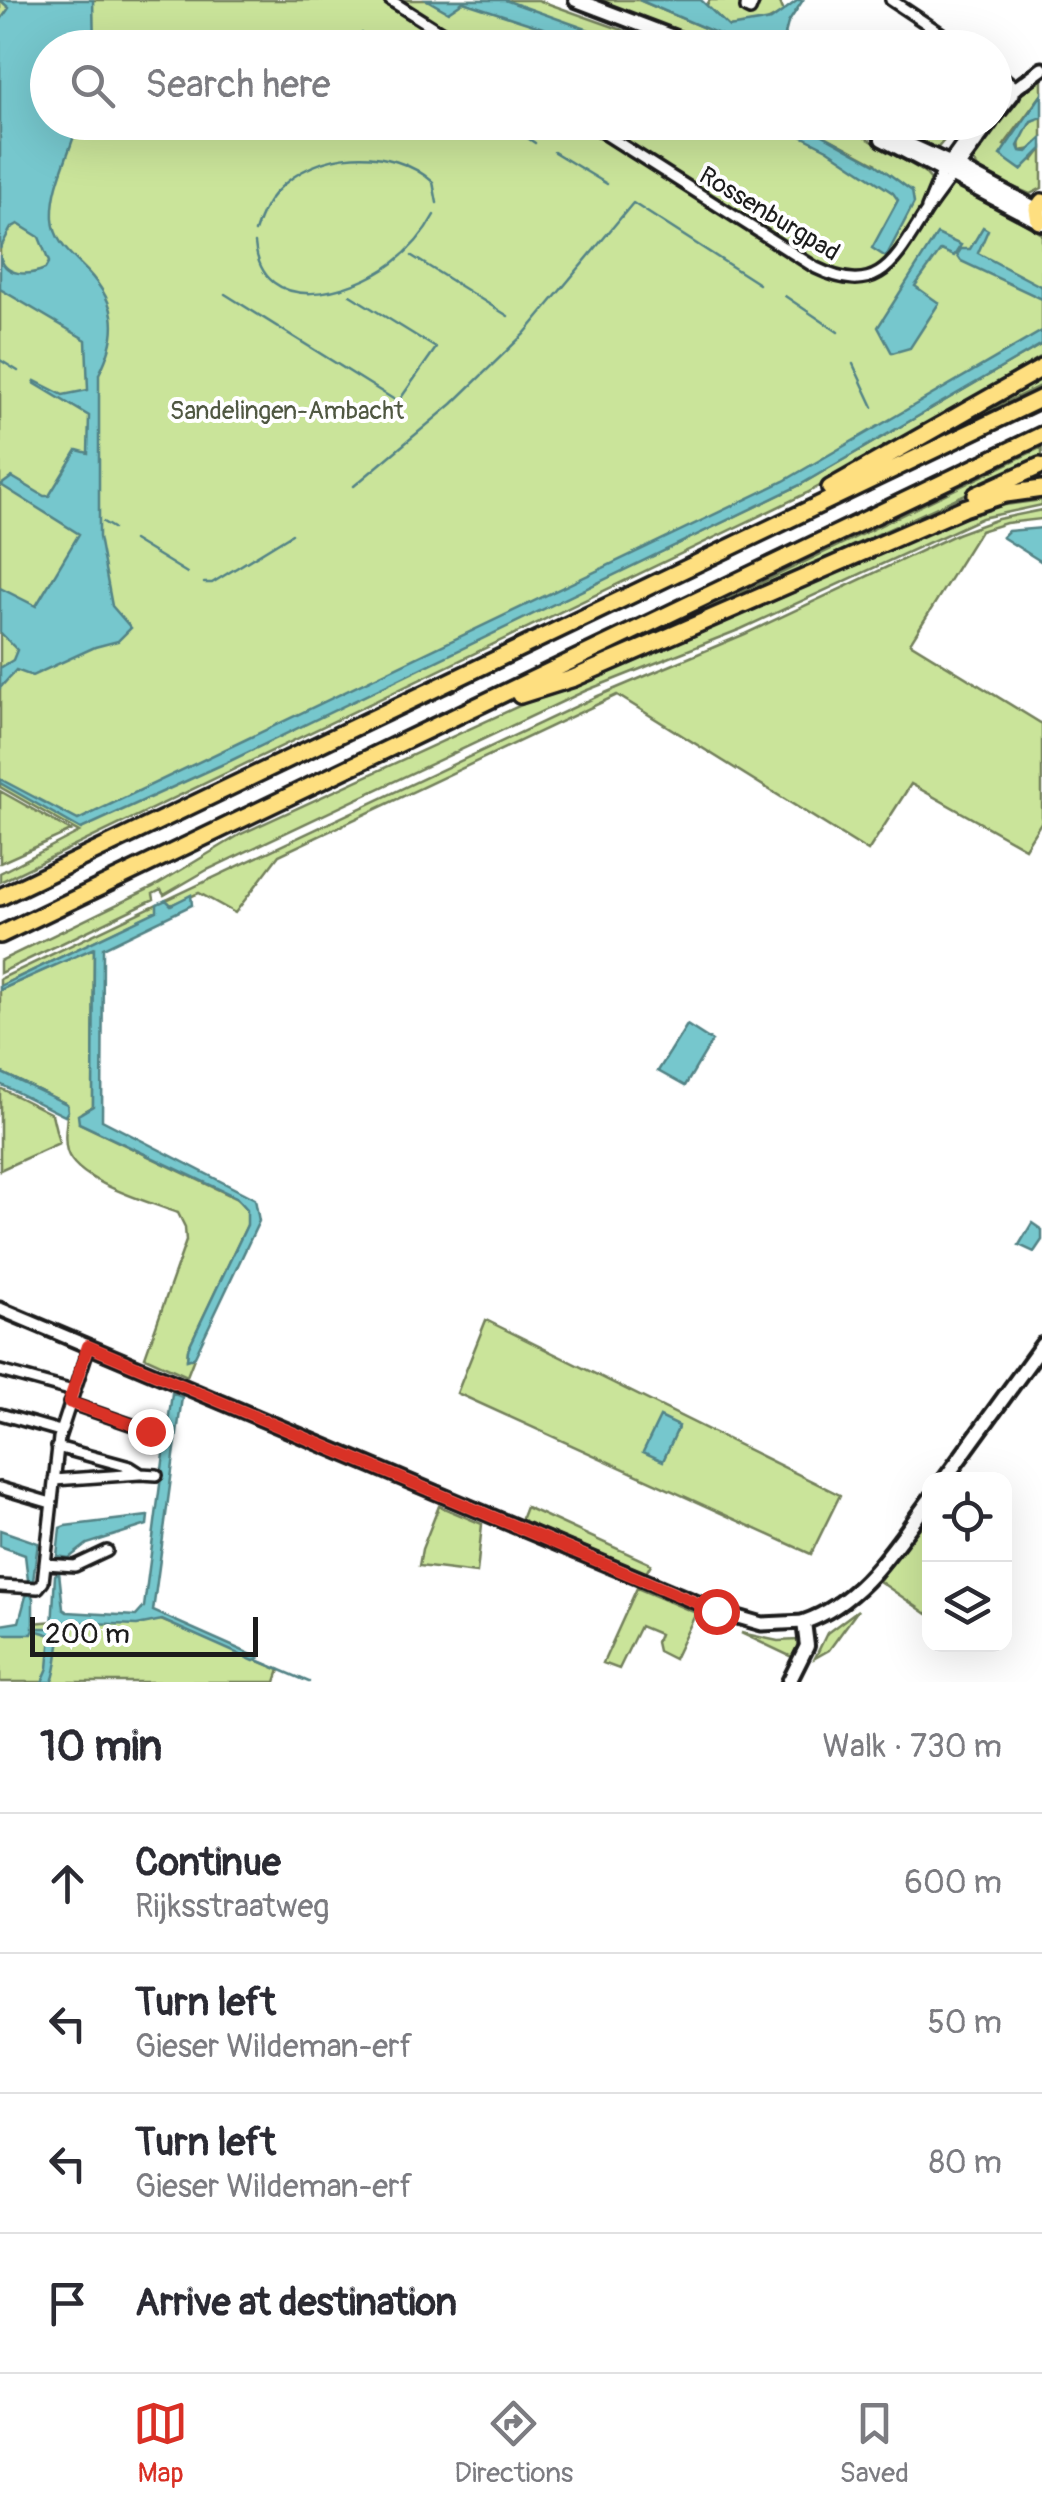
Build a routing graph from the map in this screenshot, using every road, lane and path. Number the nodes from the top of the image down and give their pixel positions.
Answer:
1 (390, 0) edge
2 (576, 0) edge
3 (891, 0) edge
4 (438, 30) edge
5 (655, 30) edge
6 (936, 30) edge
7 (1042, 69) edge
8 (1012, 85) edge
9 (1017, 89) junction
10 (1012, 92) edge
11 (1012, 95) edge
12 (615, 140) edge
13 (892, 140) edge
14 (968, 140) edge
15 (976, 140) edge
16 (950, 170) junction
17 (1041, 214) edge
18 (1042, 368) edge
19 (1042, 398) edge
20 (1042, 434) edge
21 (1040, 466) edge
22 (1042, 489) edge
23 (760, 533) junction
24 (883, 542) junction
25 (468, 711) junction
26 (0, 897) edge
27 (0, 935) edge
28 (0, 1309) edge
29 (1042, 1345) edge
30 (88, 1346) junction
31 (0, 1371) edge
32 (72, 1391) junction
33 (69, 1402) junction
34 (0, 1414) edge
35 (60, 1431) junction
36 (150, 1431) dead end
37 (57, 1446) junction
38 (950, 1472) edge
39 (140, 1474) junction
40 (157, 1476) dead end
41 (54, 1480) junction
42 (0, 1488) edge
43 (52, 1502) junction
44 (922, 1509) edge
45 (107, 1551) dead end
46 (46, 1564) junction
47 (0, 1586) edge
48 (804, 1622) junction
49 (789, 1682) edge

1 - 4 street
2 - 5 main road
3 - 6 street
7 - 9 street
8 - 9 street
9 - 10 street
9 - 11 street
12 - 16 street, Rossenburgpad
13 - 16 main road
14 - 16 street
15 - 16 street
16 - 17 main road
18 - 23 highway
19 - 23 highway
20 - 25 highway
21 - 24 highway
22 - 24 highway
23 - 26 highway
24 - 25 highway
25 - 27 highway
28 - 30 street
29 - 38 main road
30 - 32 street
30 - 48 street
31 - 32 street
32 - 33 street
33 - 35 street
33 - 36 street
34 - 35 street
35 - 37 street
37 - 39 street
37 - 41 street
39 - 40 street
39 - 41 street
41 - 43 street
42 - 43 street
43 - 46 street
44 - 48 main road
45 - 46 street
46 - 47 street
48 - 49 main road

